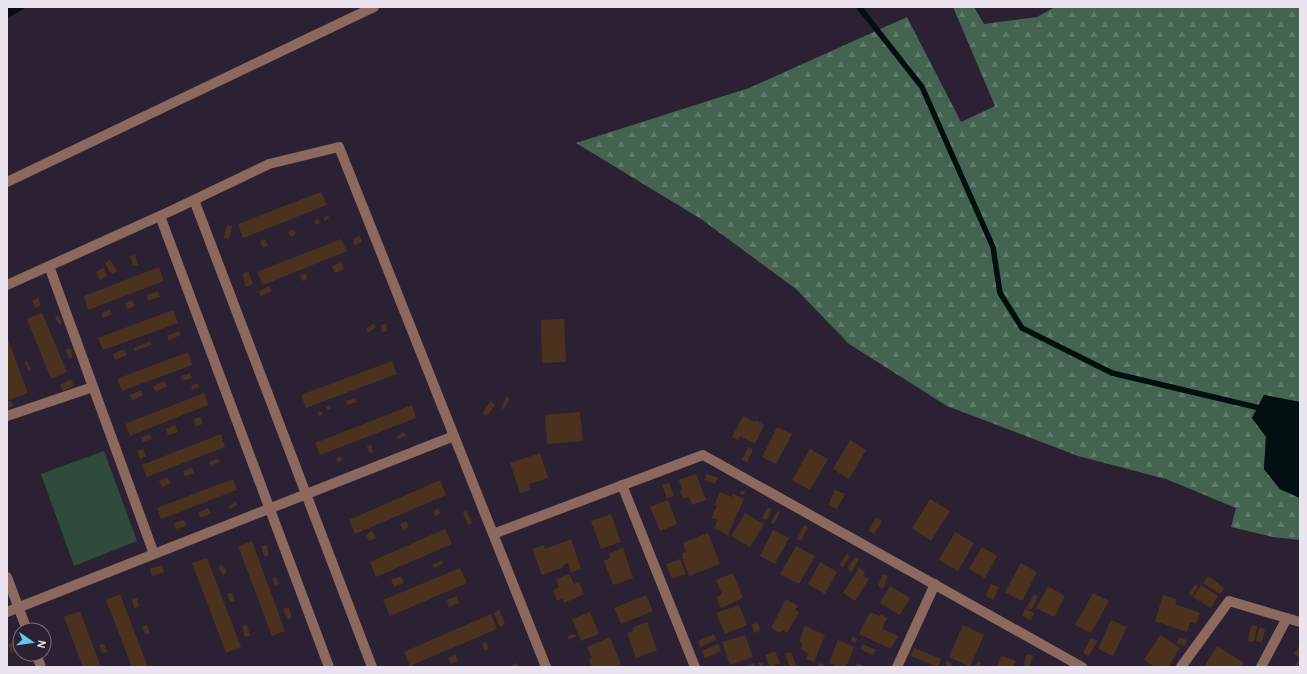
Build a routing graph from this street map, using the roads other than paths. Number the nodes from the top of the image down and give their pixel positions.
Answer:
1 (374, 7) edge
2 (7, 182) edge
3 (194, 200) junction
4 (160, 216) junction
5 (49, 266) junction
6 (7, 285) edge
7 (93, 387) junction
8 (7, 416) edge
9 (454, 436) junction
10 (622, 485) junction
11 (306, 494) junction
12 (270, 509) junction
13 (493, 534) junction
14 (154, 554) junction
15 (7, 577) edge
16 (935, 584) junction
17 (18, 607) junction
18 (7, 612) edge
19 (1287, 618) junction
20 (24, 622) edge
21 (1300, 622) edge
22 (329, 667) edge
23 (372, 667) edge
24 (546, 667) edge
25 (694, 667) edge
26 (897, 667) edge
27 (1082, 667) edge
28 (1181, 667) edge
29 (1261, 667) edge

1 - 2 street
3 - 4 street
3 - 9 street
3 - 11 street
4 - 5 street
4 - 12 street
5 - 6 street
5 - 7 street
7 - 8 street
7 - 14 street
9 - 11 street
9 - 13 street
10 - 13 street
10 - 16 street
10 - 25 street
11 - 12 street
11 - 23 street
12 - 14 street
12 - 22 street
13 - 24 street
14 - 17 street
15 - 17 street
16 - 26 street
16 - 27 street
17 - 18 street
17 - 20 street
19 - 21 street
19 - 28 street
19 - 29 street

